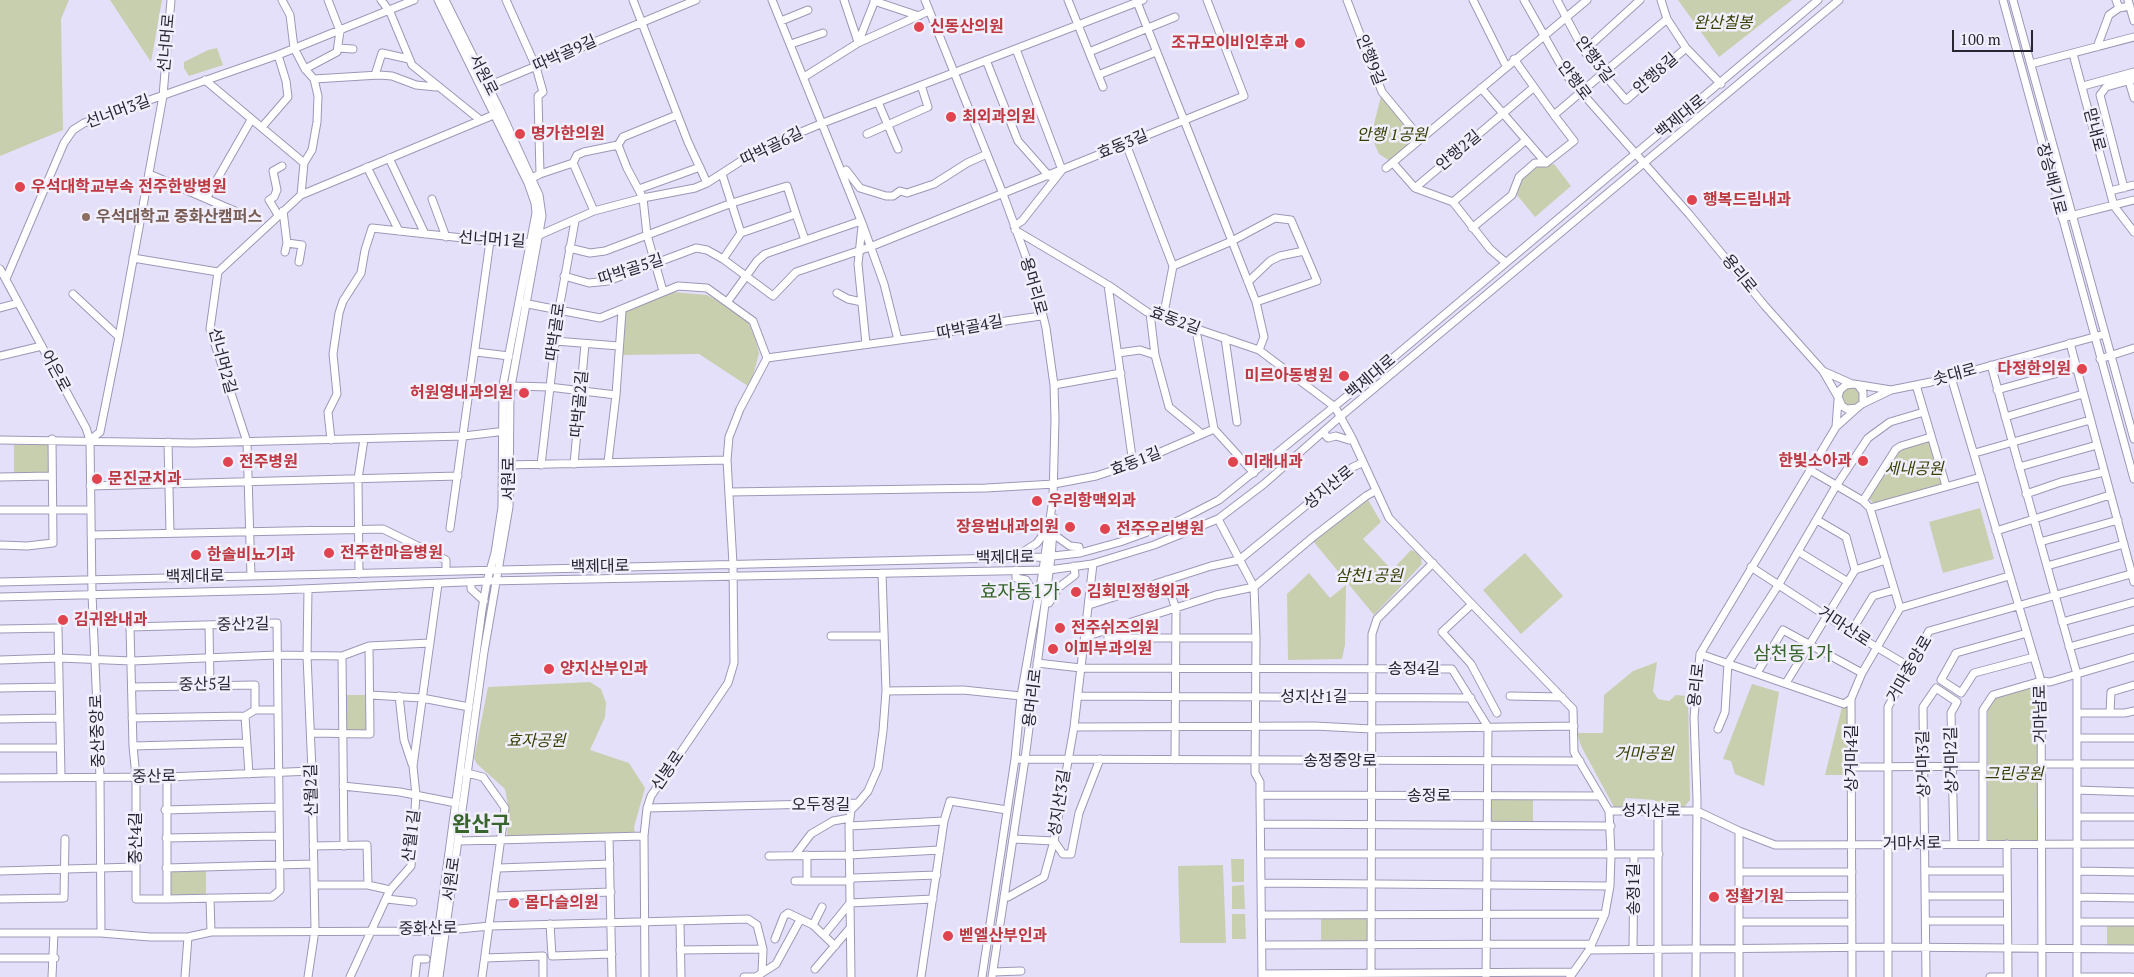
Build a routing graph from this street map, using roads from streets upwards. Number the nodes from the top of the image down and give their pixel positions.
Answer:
1 (171, 0) edge
2 (282, 0) edge
3 (328, 0) edge
4 (381, 0) edge
5 (414, 0) edge
6 (438, 0) edge
7 (445, 0) edge
8 (506, 0) edge
9 (633, 0) edge
10 (696, 0) edge
11 (772, 0) edge
12 (844, 0) edge
13 (874, 0) edge
14 (925, 0) edge
15 (1068, 0) edge
16 (1207, 0) edge
17 (1347, 0) edge
18 (1473, 0) edge
19 (1524, 0) edge
20 (1557, 0) edge
21 (1587, 0) edge
22 (1640, 0) edge
23 (1661, 0) edge
24 (1818, 0) edge
25 (1839, 0) edge
26 (2003, 0) edge
27 (2013, 0) edge
28 (2116, 0) edge
29 (1140, 1) edge
30 (2129, 3) edge
31 (2119, 8) junction
32 (808, 10) dead end
33 (929, 11) junction
34 (390, 12) junction
35 (919, 16) junction
36 (1175, 17) dead end
37 (1565, 17) junction
38 (1667, 19) junction
39 (2134, 20) edge
40 (641, 21) junction
41 (781, 21) junction
42 (1078, 25) junction
43 (1147, 28) junction
44 (340, 31) junction
45 (823, 33) dead end
46 (1544, 34) junction
47 (2134, 37) edge
48 (858, 43) junction
49 (791, 44) junction
50 (2097, 47) junction
51 (294, 48) junction
52 (338, 48) junction
53 (1686, 48) junction
54 (353, 49) dead end
55 (1016, 49) junction
56 (1584, 51) junction
57 (1089, 52) junction
58 (1156, 52) junction
59 (2072, 54) junction
60 (278, 55) junction
61 (409, 58) junction
62 (1514, 59) junction
63 (986, 60) junction
64 (2031, 64) junction
65 (1506, 66) junction
66 (536, 67) junction
67 (305, 69) junction
68 (2134, 72) edge
69 (953, 73) junction
70 (1098, 75) junction
71 (1602, 75) junction
72 (375, 76) junction
73 (804, 77) junction
74 (314, 79) junction
75 (205, 80) junction
76 (2132, 80) edge
77 (1721, 84) junction
78 (921, 85) junction
79 (488, 86) junction
80 (2083, 86) junction
81 (436, 87) junction
82 (1103, 87) dead end
83 (1481, 88) junction
84 (1533, 88) junction
85 (1581, 93) junction
86 (163, 96) junction
87 (2134, 98) edge
88 (1626, 100) joint
89 (878, 102) junction
90 (501, 112) junction
91 (1503, 114) junction
92 (494, 115) junction
93 (677, 115) junction
94 (1554, 115) junction
95 (479, 119) junction
96 (251, 120) junction
97 (1184, 121) junction
98 (823, 123) junction
99 (888, 125) junction
100 (262, 127) junction
101 (867, 134) dead end
102 (1421, 139) junction
103 (1526, 140) junction
104 (1126, 144) junction
105 (618, 145) junction
106 (898, 149) dead end
107 (987, 154) junction
108 (1635, 154) junction
109 (389, 158) junction
110 (304, 163) junction
111 (573, 163) junction
112 (1393, 163) junction
113 (1546, 163) junction
114 (840, 165) junction
115 (1644, 165) junction
116 (282, 166) dead end
117 (366, 167) junction
118 (700, 167) junction
119 (1386, 168) dead end
120 (1062, 170) junction
121 (148, 174) junction
122 (540, 174) junction
123 (722, 174) junction
124 (1049, 176) junction
125 (532, 178) junction
126 (707, 183) junction
127 (2134, 185) edge
128 (1415, 188) junction
129 (2124, 188) junction
130 (639, 189) junction
131 (2110, 191) junction
132 (1003, 194) junction
133 (301, 195) junction
134 (207, 197) junction
135 (643, 198) junction
136 (432, 199) dead end
137 (2134, 200) edge
138 (1453, 202) junction
139 (732, 203) junction
140 (2114, 206) junction
141 (594, 212) junction
142 (280, 213) junction
143 (796, 214) junction
144 (244, 215) dead end
145 (2072, 216) junction
146 (2062, 218) junction
147 (575, 220) junction
148 (862, 222) junction
149 (1014, 228) junction
150 (1472, 228) junction
151 (399, 231) junction
152 (741, 232) junction
153 (2134, 232) edge
154 (425, 234) junction
155 (647, 235) junction
156 (446, 237) junction
157 (535, 240) junction
158 (806, 240) junction
159 (490, 241) junction
160 (1232, 241) junction
161 (288, 243) junction
162 (569, 248) junction
163 (870, 248) junction
164 (858, 251) junction
165 (1304, 251) junction
166 (285, 252) dead end
167 (132, 258) junction
168 (723, 259) junction
169 (299, 262) dead end
170 (656, 262) junction
171 (1505, 262) junction
172 (1173, 266) junction
173 (0, 269) edge
174 (218, 272) junction
175 (564, 276) junction
176 (746, 276) junction
177 (6, 279) junction
178 (1248, 282) junction
179 (1108, 285) junction
180 (663, 291) junction
181 (837, 293) dead end
182 (73, 294) dead end
183 (728, 301) junction
184 (862, 302) junction
185 (1256, 302) junction
186 (18, 303) junction
187 (523, 303) junction
188 (0, 308) edge
189 (559, 309) junction
190 (622, 311) junction
191 (1150, 313) junction
192 (1042, 316) junction
193 (1163, 318) junction
194 (1196, 330) junction
195 (2105, 334) junction
196 (2094, 336) junction
197 (120, 337) junction
198 (1225, 338) junction
199 (898, 340) junction
200 (555, 341) junction
201 (2070, 343) junction
202 (585, 344) junction
203 (866, 344) junction
204 (42, 346) junction
205 (619, 346) junction
206 (2134, 348) edge
207 (1258, 350) junction
208 (476, 352) junction
209 (1118, 353) junction
210 (1155, 355) junction
211 (2112, 355) junction
212 (0, 356) edge
213 (508, 356) junction
214 (767, 358) junction
215 (2100, 358) junction
216 (1990, 365) junction
217 (2076, 368) junction
218 (1823, 371) junction
219 (1121, 373) junction
220 (1951, 376) junction
221 (1854, 384) junction
222 (1054, 385) junction
223 (515, 386) dead end
224 (1916, 386) junction
225 (549, 387) junction
226 (1892, 390) junction
227 (1998, 390) junction
228 (581, 391) junction
229 (2083, 394) junction
230 (616, 395) junction
231 (1838, 398) junction
232 (1859, 406) junction
233 (1335, 407) junction
234 (1924, 412) junction
235 (1341, 416) junction
236 (2005, 417) junction
237 (2090, 420) junction
238 (1237, 422) dead end
239 (1836, 426) junction
240 (1214, 429) junction
241 (505, 431) junction
242 (1323, 432) junction
243 (1202, 434) junction
244 (464, 436) junction
245 (1352, 438) junction
246 (1931, 438) junction
247 (364, 439) junction
248 (2134, 439) edge
249 (0, 440) edge
250 (52, 440) junction
251 (90, 440) junction
252 (331, 440) junction
253 (168, 442) junction
254 (247, 442) junction
255 (2012, 442) junction
256 (2097, 445) junction
257 (1975, 453) junction
258 (727, 460) junction
259 (608, 462) junction
260 (1362, 463) junction
261 (574, 464) junction
262 (1133, 464) junction
263 (506, 465) junction
264 (541, 465) junction
265 (2019, 467) junction
266 (1810, 470) junction
267 (2104, 472) junction
268 (1254, 473) junction
269 (52, 476) junction
270 (458, 476) junction
271 (0, 477) edge
272 (1981, 477) junction
273 (358, 479) junction
274 (2134, 479) edge
275 (248, 482) junction
276 (169, 483) junction
277 (1054, 484) junction
278 (90, 486) junction
279 (1836, 486) junction
280 (1946, 486) junction
281 (1375, 491) junction
282 (729, 492) junction
283 (2026, 494) junction
284 (2110, 495) junction
285 (1863, 501) junction
286 (1870, 508) junction
287 (52, 509) junction
288 (0, 510) edge
289 (90, 510) junction
290 (1218, 519) junction
291 (2033, 519) junction
292 (1817, 520) junction
293 (2118, 520) junction
294 (358, 528) junction
295 (450, 528) dead end
296 (250, 531) junction
297 (1996, 531) junction
298 (170, 533) junction
299 (1051, 533) junction
300 (91, 535) junction
301 (2040, 542) junction
302 (2124, 544) junction
303 (0, 545) edge
304 (1799, 552) junction
305 (1080, 553) junction
306 (1023, 557) junction
307 (1048, 557) junction
308 (1239, 560) junction
309 (1886, 560) junction
310 (1433, 563) junction
311 (733, 564) junction
312 (1093, 564) junction
313 (1074, 566) junction
314 (2046, 566) junction
315 (1751, 567) junction
316 (499, 569) junction
317 (490, 570) junction
318 (1016, 570) junction
319 (1046, 570) junction
320 (1855, 570) junction
321 (446, 571) junction
322 (882, 573) junction
323 (2133, 573) edge
324 (359, 574) junction
325 (251, 576) junction
326 (2009, 576) junction
327 (732, 577) junction
328 (92, 579) junction
329 (1166, 580) junction
330 (496, 581) junction
331 (0, 582) edge
332 (471, 582) junction
333 (487, 582) junction
334 (1848, 582) junction
335 (2134, 582) edge
336 (438, 584) junction
337 (1779, 584) junction
338 (1254, 587) junction
339 (308, 589) junction
340 (1894, 590) junction
341 (92, 594) junction
342 (2055, 594) junction
343 (0, 597) edge
344 (1037, 598) junction
345 (484, 601) junction
346 (1044, 602) junction
347 (2134, 602) edge
348 (1472, 604) junction
349 (1089, 605) junction
350 (2019, 605) junction
351 (1176, 608) junction
352 (1900, 608) junction
353 (1826, 616) junction
354 (2062, 622) junction
355 (208, 626) junction
356 (0, 629) edge
357 (2134, 629) edge
358 (1108, 630) junction
359 (1851, 632) junction
360 (2027, 633) junction
361 (831, 636) dead end
362 (883, 636) junction
363 (1084, 636) junction
364 (1175, 638) junction
365 (1256, 638) junction
366 (430, 643) junction
367 (1808, 645) junction
368 (368, 646) junction
369 (2069, 647) junction
370 (1877, 648) junction
371 (1700, 654) junction
372 (276, 655) junction
373 (307, 656) junction
374 (342, 656) junction
375 (2034, 657) junction
376 (2134, 657) edge
377 (59, 658) junction
378 (209, 658) junction
379 (0, 660) edge
380 (95, 661) junction
381 (132, 661) junction
382 (1037, 663) junction
383 (1728, 663) junction
384 (1910, 667) junction
385 (1081, 668) junction
386 (1175, 668) junction
387 (1256, 668) junction
388 (1372, 669) junction
389 (1756, 673) junction
390 (1862, 673) junction
391 (2076, 674) junction
392 (2041, 681) junction
393 (1786, 683) junction
394 (210, 685) junction
395 (2134, 685) edge
396 (59, 687) junction
397 (132, 687) junction
398 (0, 688) edge
399 (1936, 688) joint
400 (886, 691) junction
401 (370, 695) junction
402 (399, 696) junction
403 (1021, 696) junction
404 (1078, 696) junction
405 (1175, 696) junction
406 (1510, 696) dead end
407 (1255, 697) junction
408 (1372, 697) junction
409 (1562, 697) junction
410 (422, 698) junction
411 (1471, 698) junction
412 (1851, 698) junction
413 (469, 706) junction
414 (255, 710) junction
415 (278, 710) junction
416 (2131, 711) edge
417 (1497, 713) dead end
418 (2077, 713) junction
419 (2110, 713) junction
420 (245, 716) junction
421 (59, 718) junction
422 (132, 718) junction
423 (0, 719) edge
424 (1175, 726) junction
425 (1255, 726) junction
426 (1574, 726) junction
427 (1074, 727) junction
428 (1488, 727) junction
429 (1371, 729) junction
430 (1718, 729) dead end
431 (311, 733) junction
432 (342, 734) junction
433 (2077, 738) junction
434 (2131, 738) edge
435 (246, 743) junction
436 (133, 746) junction
437 (0, 748) edge
438 (60, 748) junction
439 (1015, 759) junction
440 (1025, 759) junction
441 (1100, 759) junction
442 (1067, 760) junction
443 (1175, 760) junction
444 (1255, 761) junction
445 (1488, 761) junction
446 (1580, 761) junction
447 (1371, 762) junction
448 (2041, 764) junction
449 (2077, 765) junction
450 (2132, 765) edge
451 (413, 766) junction
452 (1852, 766) junction
453 (1888, 766) junction
454 (1925, 766) junction
455 (1952, 766) junction
456 (1983, 766) junction
457 (312, 771) junction
458 (280, 772) junction
459 (464, 772) junction
460 (249, 774) junction
461 (61, 776) junction
462 (100, 777) junction
463 (136, 777) junction
464 (167, 777) junction
465 (0, 778) edge
466 (343, 786) junction
467 (2077, 790) junction
468 (2134, 792) edge
469 (416, 795) junction
470 (1260, 795) junction
471 (1371, 796) junction
472 (1600, 796) junction
473 (1486, 797) junction
474 (456, 803) junction
475 (858, 803) junction
476 (279, 807) junction
477 (647, 808) junction
478 (165, 810) junction
479 (1007, 810) junction
480 (1608, 811) junction
481 (1658, 811) junction
482 (1696, 811) junction
483 (2134, 817) edge
484 (850, 818) junction
485 (2077, 818) junction
486 (944, 821) junction
487 (1261, 824) junction
488 (1371, 825) junction
489 (1486, 825) junction
490 (849, 826) junction
491 (1611, 826) junction
492 (1739, 831) junction
493 (279, 836) junction
494 (644, 836) junction
495 (609, 837) junction
496 (166, 838) junction
497 (65, 839) dead end
498 (1013, 839) junction
499 (460, 841) dead end
500 (502, 841) junction
501 (1054, 841) junction
502 (1925, 843) junction
503 (1889, 844) junction
504 (1954, 844) junction
505 (1983, 844) junction
506 (2007, 844) junction
507 (2134, 844) edge
508 (1852, 845) junction
509 (2042, 845) junction
510 (2077, 845) junction
511 (313, 846) junction
512 (344, 846) junction
513 (940, 850) junction
514 (1261, 854) junction
515 (1634, 854) junction
516 (1659, 854) junction
517 (795, 855) junction
518 (807, 855) junction
519 (849, 855) junction
520 (1371, 855) junction
521 (1486, 855) junction
522 (769, 856) dead end
523 (1611, 856) junction
524 (314, 864) junction
525 (610, 864) junction
526 (280, 865) junction
527 (135, 867) junction
528 (100, 868) junction
529 (166, 868) junction
530 (498, 868) junction
531 (64, 869) junction
532 (0, 871) edge
533 (1926, 871) junction
534 (2007, 871) junction
535 (2077, 871) junction
536 (1739, 872) junction
537 (1852, 872) junction
538 (2134, 872) edge
539 (937, 875) junction
540 (795, 881) dead end
541 (807, 881) junction
542 (850, 881) junction
543 (1261, 883) junction
544 (314, 884) junction
545 (1371, 884) junction
546 (368, 885) junction
547 (1486, 885) junction
548 (1610, 886) junction
549 (390, 890) junction
550 (611, 892) junction
551 (495, 896) junction
552 (1004, 896) junction
553 (1739, 896) junction
554 (1852, 896) junction
555 (1926, 896) junction
556 (2007, 896) junction
557 (2077, 897) junction
558 (210, 898) junction
559 (387, 898) junction
560 (2134, 898) edge
561 (0, 899) edge
562 (136, 899) joint
563 (167, 899) junction
564 (933, 899) junction
565 (413, 902) dead end
566 (850, 903) junction
567 (822, 907) dead end
568 (1371, 914) junction
569 (1486, 914) junction
570 (1605, 914) junction
571 (1262, 915) junction
572 (800, 920) junction
573 (1926, 921) junction
574 (2007, 921) junction
575 (680, 922) junction
576 (1739, 922) junction
577 (1852, 922) junction
578 (2077, 922) junction
579 (2134, 922) edge
580 (611, 923) junction
581 (645, 923) junction
582 (550, 924) junction
583 (490, 926) junction
584 (813, 926) junction
585 (850, 928) junction
586 (371, 929) junction
587 (315, 930) junction
588 (441, 930) junction
589 (210, 932) junction
590 (0, 933) edge
591 (54, 933) junction
592 (101, 933) junction
593 (824, 935) junction
594 (188, 937) junction
595 (775, 939) dead end
596 (1486, 944) junction
597 (1262, 945) junction
598 (1371, 945) junction
599 (835, 946) junction
600 (1590, 947) junction
601 (1888, 947) junction
602 (1696, 948) junction
603 (1739, 948) junction
604 (1852, 948) junction
605 (1926, 948) junction
606 (2008, 948) junction
607 (764, 949) junction
608 (1630, 949) junction
609 (1658, 949) junction
610 (2134, 949) edge
611 (680, 950) junction
612 (2042, 950) junction
613 (2077, 950) junction
614 (612, 954) junction
615 (0, 958) edge
616 (55, 958) junction
617 (485, 958) junction
618 (426, 959) dead end
619 (815, 969) dead end
620 (1022, 971) dead end
621 (992, 974) edge
622 (1262, 975) edge
623 (1371, 975) edge
624 (1486, 975) edge
625 (1572, 975) edge
626 (758, 976) edge
627 (52, 977) edge
628 (185, 977) edge
629 (308, 977) edge
630 (350, 977) edge
631 (415, 977) edge
632 (432, 977) edge
633 (438, 977) edge
634 (482, 977) edge
635 (543, 977) edge
636 (612, 977) edge
637 (646, 977) edge
638 (680, 977) edge
639 (744, 977) edge
640 (851, 977) edge
641 (921, 977) edge
642 (982, 977) edge
643 (1658, 977) edge
644 (1696, 977) edge
645 (1739, 977) edge
646 (1852, 977) edge
647 (1888, 977) edge
648 (1926, 977) edge
649 (1990, 977) edge
650 (2008, 977) edge
651 (2042, 977) edge
652 (2077, 977) edge
653 (2132, 977) edge

1 - 86 street, 선너머로
2 - 51 street
3 - 44 street
4 - 34 street
5 - 34 street, 선너머3길
6 - 92 street, 서원로
7 - 79 street, 서원로
8 - 66 street
9 - 40 street
10 - 40 street, 따박골9길
11 - 41 street
12 - 48 street
13 - 35 street
13 - 48 street
14 - 33 street, 용머리로
15 - 42 street
16 - 97 street, 효동3길
17 - 102 street, 안행9길
18 - 65 street
19 - 46 street, 안행로
20 - 37 street, 안행3길
21 - 37 street
22 - 56 street
23 - 38 street, 안행8길
24 - 77 street, 백제대로
25 - 115 street, 백제대로
26 - 146 street, 장승배기로
27 - 64 street, 장승배기로
28 - 31 street
29 - 42 street, 따박골6길
29 - 43 street
30 - 31 street
30 - 39 street
31 - 50 street
32 - 41 street
33 - 35 street
33 - 69 street, 용머리로
34 - 44 street, 선너머3길
34 - 61 street
35 - 48 street
36 - 43 street
37 - 46 street
37 - 56 street, 안행3길
38 - 53 street, 안행8길
38 - 71 street
40 - 66 street, 따박골9길
40 - 93 street
41 - 49 street
42 - 55 street, 따박골6길
42 - 57 street
43 - 57 street
43 - 58 street
44 - 51 street, 선너머3길
44 - 52 street
45 - 49 street
46 - 62 street, 안행2길
46 - 85 street, 안행로
47 - 50 street
48 - 73 street
49 - 73 street
50 - 59 street
51 - 60 street, 선너머3길
51 - 67 street
52 - 54 street
52 - 67 street
53 - 77 street, 안행8길
53 - 88 street, 안행8길
55 - 63 street, 따박골6길
55 - 120 street
56 - 71 street, 안행3길
57 - 70 street
58 - 70 street
58 - 97 street
59 - 64 street
59 - 80 street, 맏내로
60 - 75 street, 선너머3길
60 - 100 street
61 - 72 street
61 - 81 street
62 - 65 street, 안행2길
62 - 84 street
63 - 69 street, 따박골6길
63 - 124 street
64 - 145 street, 장승배기로
65 - 83 street, 안행2길
66 - 79 street, 따박골9길
66 - 122 street
67 - 74 street
68 - 80 street
69 - 78 street, 따박골6길
69 - 107 street, 용머리로
70 - 82 street
71 - 85 street
71 - 88 street, 안행3길
72 - 74 street
72 - 81 street
73 - 98 street, 따박골6길
74 - 110 street
75 - 86 street, 선너머3길
75 - 96 street
76 - 87 street
76 - 129 street
77 - 108 street, 백제대로
78 - 89 street, 따박골6길
78 - 99 street
79 - 90 street, 서원로
80 - 131 street, 맏내로
81 - 95 street
83 - 91 street
83 - 102 street, 안행2길
84 - 91 street, 안행2길
84 - 94 street
85 - 94 street
85 - 108 street, 안행로
86 - 121 street, 선너머로
86 - 177 street, 선너머3길
89 - 98 street, 따박골6길
89 - 99 street
90 - 92 street
90 - 125 street, 서원로
91 - 103 street
91 - 128 street, 안행2길
92 - 95 street
92 - 157 street, 서원로
93 - 105 street
93 - 118 street
94 - 113 street
95 - 109 street
96 - 100 street
96 - 134 street
97 - 104 street, 효동3길
97 - 160 street
98 - 114 street, 따박골6길
98 - 123 street, 따박골6길
99 - 101 street
99 - 106 street
100 - 110 street
102 - 112 street, 안행2길
103 - 113 street
103 - 138 street
104 - 120 street, 효동3길
104 - 172 street
105 - 111 street
105 - 130 street
107 - 114 street
107 - 132 street, 용머리로
108 - 115 street, 용리로
108 - 171 street, 백제대로
109 - 117 street
109 - 154 street
110 - 133 street
111 - 122 street
111 - 141 street
112 - 119 street
112 - 128 street, 안행2길
113 - 150 street
114 - 148 street
115 - 218 street, 용리로
115 - 235 street, 백제대로
116 - 142 street
117 - 133 street
117 - 151 street
118 - 126 street
118 - 130 street
120 - 124 street, 효동3길
120 - 149 street
121 - 134 street
121 - 167 street, 선너머로
122 - 125 street
123 - 126 street, 따박골6길
123 - 139 street, 따박골6길
124 - 132 street, 효동3길
125 - 157 street, 서원로
126 - 135 street, 따박골6길
127 - 129 street
128 - 138 street, 안행2길
129 - 131 street
130 - 135 street
131 - 140 street, 맏내로
132 - 149 street, 용머리로
132 - 163 street, 따박골5길
133 - 142 street
134 - 144 street
135 - 141 street, 따박골6길
135 - 155 street
136 - 156 street, 선너머1길
137 - 140 street
138 - 150 street
139 - 143 street
139 - 152 street, 따박골6길
139 - 155 street
140 - 145 street
140 - 153 street, 맏내로
141 - 147 street, 따박골6길
142 - 161 street
142 - 174 street
143 - 152 street
143 - 158 street
145 - 146 street
145 - 195 street, 장승배기로
146 - 196 street, 장승배기로
147 - 157 street, 따박골6길
147 - 162 street
148 - 158 street
148 - 163 street
148 - 164 street
149 - 179 street, 효동2길
149 - 192 street, 용머리로
150 - 171 street
151 - 154 street, 선너머1길
151 - 252 street, 선너머1길
152 - 168 street
154 - 156 street, 선너머1길
155 - 162 street
155 - 170 street
156 - 159 street, 선너머1길
157 - 159 street, 선너머1길
157 - 187 street, 서원로
158 - 176 street
159 - 208 street
160 - 165 street
160 - 172 street
160 - 178 street
161 - 166 street
161 - 169 street
162 - 175 street
163 - 164 street, 따박골5길
163 - 199 street
164 - 176 street, 따박골5길
164 - 184 street
165 - 178 street
165 - 185 street
167 - 174 street
167 - 197 street, 선너머로
168 - 170 street, 따박골5길
168 - 176 street, 따박골5길
170 - 175 street, 따박골5길
170 - 180 street
171 - 233 street, 백제대로
172 - 193 street
173 - 177 street, 어은로
174 - 254 street, 선너머2길
175 - 189 street, 따박골로
176 - 183 street
177 - 186 street, 어은로
178 - 185 street
179 - 191 street, 효동2길
179 - 209 street
180 - 183 street
180 - 190 street
181 - 184 street
182 - 197 street
183 - 214 street
184 - 203 street
185 - 207 street
186 - 188 street
186 - 204 street, 어은로
187 - 189 street
187 - 213 street, 서원로
187 - 241 street, 서원로
189 - 190 street
189 - 200 street, 따박골로
190 - 205 street
191 - 193 street, 효동2길
191 - 210 street
192 - 199 street, 따박골4길
192 - 222 street, 용머리로
193 - 194 street, 효동2길
194 - 198 street, 효동2길
194 - 240 street
195 - 196 street, 솟대로
195 - 211 street, 장승배기로
196 - 201 street, 솟대로
196 - 215 street, 장승배기로
197 - 251 street, 선너머로
198 - 207 street, 효동2길
198 - 238 street
199 - 203 street, 따박골4길
200 - 202 street
200 - 225 street, 따박골로
201 - 216 street, 솟대로
201 - 217 street
202 - 205 street
202 - 228 street, 따박골2길
203 - 214 street, 따박골4길
204 - 212 street
204 - 251 street, 어은로
205 - 230 street
206 - 211 street
207 - 233 street, 효동2길
208 - 213 street
208 - 244 street
209 - 210 street
209 - 219 street
210 - 243 street
211 - 215 street
211 - 248 street, 장승배기로
213 - 241 street, 서원로
214 - 258 street, 신봉로
215 - 274 street, 장승배기로
216 - 220 street, 솟대로
216 - 227 street
217 - 227 street
217 - 229 street
218 - 221 street
218 - 231 street, 용리로
219 - 222 street
219 - 262 street
220 - 224 street, 솟대로
220 - 257 street, 거마남로
221 - 226 street
221 - 231 street
221 - 232 street
222 - 277 street, 용머리로
223 - 225 street
224 - 226 street, 솟대로
224 - 234 street
225 - 228 street
225 - 264 street, 따박골2길
226 - 232 street
227 - 236 street
228 - 230 street
228 - 261 street, 따박골2길
229 - 236 street
229 - 237 street
230 - 259 street, 따박골2길
231 - 232 street
231 - 239 street, 용리로
232 - 239 street
233 - 235 street, 성지산로
233 - 268 street, 백제대로
234 - 246 street
234 - 279 street
235 - 242 street, 백제대로
235 - 245 street, 성지산로
236 - 255 street
237 - 255 street
237 - 256 street
239 - 266 street, 용리로
240 - 243 street, 효동1길
240 - 268 street
241 - 244 street
241 - 263 street, 서원로
242 - 245 street
242 - 290 street, 백제대로
243 - 262 street, 효동1길
244 - 247 street
244 - 270 street
245 - 260 street, 성지산로
246 - 280 street
246 - 285 street
247 - 252 street
247 - 273 street
249 - 250 street
250 - 251 street
250 - 269 street
251 - 253 street
251 - 278 street, 어은로
252 - 254 street
253 - 254 street
253 - 276 street
254 - 275 street, 선너머2길
255 - 257 street
255 - 265 street
256 - 265 street
256 - 267 street
257 - 272 street, 거마남로
258 - 259 street
258 - 282 street, 신봉로
259 - 261 street
260 - 281 street, 성지산로
260 - 308 street, 성지산로
261 - 264 street
262 - 277 street, 효동1길
263 - 264 street
263 - 316 street, 서원로
263 - 317 street, 서원로
265 - 283 street
266 - 279 street
266 - 315 street, 용리로
267 - 283 street
267 - 284 street
268 - 305 street, 백제대로
269 - 271 street
269 - 287 street
270 - 273 street
270 - 295 street
272 - 280 street
272 - 297 street, 거마남로
273 - 275 street
273 - 294 street
275 - 276 street
275 - 296 street, 선너머2길
276 - 278 street
276 - 298 street
277 - 282 street
277 - 299 street, 용머리로
278 - 289 street, 어은로
279 - 285 street
279 - 292 street
280 - 286 street
281 - 310 street, 성지산로
281 - 338 street, 성지산로
282 - 311 street, 신봉로
283 - 291 street
284 - 291 street
284 - 293 street
285 - 286 street
286 - 309 street
287 - 288 street
287 - 289 street
287 - 303 street
289 - 300 street, 어은로
290 - 308 street
290 - 312 street, 백제대로
291 - 297 street
291 - 301 street
292 - 304 street
292 - 320 street
293 - 301 street
293 - 302 street
294 - 296 street
294 - 321 street
294 - 324 street
296 - 298 street
296 - 325 street, 선너머2길
297 - 326 street, 거마남로
298 - 300 street
299 - 305 street
299 - 306 street
299 - 307 street, 용머리로
300 - 328 street, 어은로
301 - 314 street
302 - 314 street
302 - 323 street
304 - 334 street
304 - 337 street
305 - 307 street, 백제대로
306 - 307 street, 백제대로
306 - 311 street, 백제대로
307 - 319 street, 용머리로
308 - 329 street
308 - 338 street
309 - 320 street
309 - 340 street
310 - 348 street, 성지산로
310 - 388 street
311 - 316 street, 백제대로
311 - 327 street, 신봉로
312 - 313 street, 백제대로
312 - 349 street, 성지산3길
313 - 319 street, 백제대로
313 - 346 street
314 - 342 street
315 - 337 street, 거마산로
315 - 371 street, 용리로
316 - 317 street, 백제대로
316 - 330 street, 서원로
317 - 321 street, 백제대로
317 - 333 street, 서원로
318 - 319 street, 백제대로
318 - 322 street, 백제대로
318 - 344 street
319 - 344 street, 용머리로
319 - 346 street, 용머리로
320 - 334 street
321 - 324 street, 백제대로
322 - 327 street, 백제대로
322 - 362 street
323 - 335 street
323 - 342 street, 거마중앙로
324 - 325 street, 백제대로
325 - 328 street, 백제대로
326 - 350 street, 거마남로
326 - 352 street
327 - 330 street, 백제대로
327 - 477 street, 신봉로
328 - 331 street, 백제대로
328 - 341 street, 어은로
329 - 349 street
329 - 351 street
330 - 333 street, 백제대로
330 - 459 street, 서원로
332 - 333 street, 백제대로
332 - 336 street, 백제대로
332 - 345 street
333 - 345 street, 서원로
334 - 353 street
336 - 339 street, 백제대로
336 - 366 street, 산월1길
337 - 353 street, 거마산로
337 - 383 street
338 - 351 street
338 - 365 street
339 - 341 street, 백제대로
339 - 373 street, 산월2길
340 - 352 street
340 - 359 street
341 - 343 street, 백제대로
341 - 380 street, 중산중앙로
342 - 350 street, 거마중앙로
342 - 354 street
344 - 403 street, 용머리로
345 - 413 street, 서원로
346 - 382 street, 용머리로
347 - 354 street
348 - 409 street, 성지산로
348 - 417 street
349 - 363 street, 성지산3길
350 - 360 street, 거마남로
350 - 384 street, 거마중앙로
351 - 358 street
351 - 364 street
352 - 370 street, 상거마4길
353 - 359 street, 거마산로
353 - 367 street
354 - 369 street
355 - 372 street, 중산2길
355 - 378 street
355 - 381 street
356 - 377 street
357 - 369 street
358 - 363 street
358 - 364 street
359 - 370 street, 거마산로
360 - 375 street, 거마남로
360 - 375 street
361 - 362 street
362 - 400 street
363 - 385 street, 성지산3길
364 - 365 street
364 - 386 street
365 - 387 street
366 - 368 street
366 - 410 street, 산월1길
367 - 389 street
367 - 390 street
367 - 393 street
368 - 374 street
368 - 401 street
369 - 391 street
370 - 384 street, 거마산로
370 - 390 street, 상거마4길
371 - 383 street
371 - 482 street, 용리로
372 - 373 street
372 - 378 street, 중산2길
372 - 415 street, 중산2길
373 - 374 street
373 - 431 street, 산월2길
374 - 432 street, 산월2길
375 - 392 street, 거마남로
376 - 391 street
377 - 379 street, 중산5길
377 - 380 street, 중산5길
377 - 396 street
378 - 381 street, 중산5길
378 - 394 street
380 - 381 street, 중산5길
380 - 462 street, 중산중앙로
381 - 397 street
382 - 385 street
382 - 440 street, 용머리로
383 - 389 street
383 - 430 street
384 - 453 street, 거마중앙로
385 - 386 street, 성지산1길
385 - 404 street, 성지산3길
386 - 387 street, 성지산1길
386 - 405 street
387 - 388 street, 성지산1길
387 - 407 street
388 - 408 street
388 - 411 street, 송정4길
389 - 393 street
390 - 412 street, 상거마4길
391 - 392 street
391 - 418 street
392 - 448 street, 거마남로
392 - 456 street
393 - 412 street
394 - 397 street, 중산5길
394 - 414 street, 중산5길
395 - 419 street
396 - 398 street
396 - 421 street
397 - 422 street
399 - 454 street, 상거마3길
399 - 455 street, 상거마2길
400 - 403 street, 용머리로
400 - 475 street
401 - 402 street
401 - 432 street
402 - 410 street
402 - 451 street, 산월1길
403 - 439 street, 용머리로
404 - 405 street, 성지산1길
404 - 427 street, 성지산3길
405 - 407 street, 성지산1길
405 - 424 street
406 - 409 street
407 - 408 street, 성지산1길
407 - 425 street
408 - 411 street, 송정4길
408 - 429 street
409 - 426 street, 성지산로
410 - 413 street
410 - 451 street, 산월1길
411 - 428 street, 송정4길
412 - 452 street, 상거마4길
413 - 459 street, 서원로
414 - 415 street
414 - 420 street
415 - 458 street, 중산2길
416 - 419 street
418 - 419 street
418 - 433 street
420 - 422 street, 중산5길
420 - 435 street
421 - 423 street
421 - 438 street
422 - 436 street
424 - 425 street, 성지산1길
424 - 427 street, 성지산1길
424 - 443 street
425 - 429 street, 성지산1길
425 - 444 street
426 - 428 street
426 - 446 street, 성지산로
427 - 442 street, 성지산3길
428 - 429 street
428 - 445 street
429 - 447 street
431 - 432 street
431 - 457 street, 산월2길
432 - 466 street, 산월2길
433 - 434 street
433 - 449 street
435 - 436 street
435 - 460 street
436 - 463 street
437 - 438 street
438 - 461 street
439 - 440 street, 송정중앙로
439 - 479 street, 용머리로
440 - 442 street, 송정중앙로
440 - 498 street, 용머리로
441 - 442 street, 송정중앙로
441 - 443 street, 송정중앙로
441 - 501 street
442 - 501 street, 성지산3길
443 - 444 street, 송정중앙로
444 - 447 street, 송정중앙로
444 - 470 street
445 - 446 street, 송정중앙로
445 - 447 street, 송정중앙로
445 - 473 street
446 - 472 street, 성지산로
447 - 471 street
448 - 449 street
448 - 509 street, 거마남로
449 - 450 street
449 - 467 street
451 - 469 street, 산월1길
452 - 453 street
452 - 508 street, 상거마4길
453 - 454 street
453 - 503 street, 거마중앙로
454 - 455 street
454 - 502 street, 상거마3길
455 - 456 street
455 - 504 street, 상거마2길
456 - 505 street
457 - 458 street, 중산로
457 - 511 street, 산월2길
458 - 460 street, 중산로
458 - 476 street, 중산2길
459 - 474 street, 서원로
459 - 500 street
459 - 588 street, 서원로
460 - 464 street, 중산로
461 - 462 street, 중산로
461 - 465 street, 중산로
462 - 463 street, 중산로
462 - 528 street, 중산중앙로
463 - 464 street, 중산로
463 - 527 street, 중산4길
464 - 478 street
466 - 469 street, 산월1길
466 - 512 street, 산월2길
467 - 468 street
467 - 485 street
469 - 474 street, 산월1길
469 - 549 street, 산월1길
470 - 471 street, 송정로
470 - 487 street
471 - 473 street, 송정로
471 - 488 street
472 - 473 street, 송정로
472 - 480 street, 성지산로
473 - 489 street
474 - 588 street, 서원로
475 - 477 street, 오두정길
475 - 484 street, 오두정길
476 - 478 street
476 - 493 street, 중산2길
477 - 494 street, 신봉로
478 - 496 street
479 - 486 street
479 - 642 street, 용머리로
480 - 481 street, 성지산로
480 - 491 street
481 - 482 street, 성지산로
481 - 516 street, 송정1길
482 - 492 street, 거마서로
482 - 602 street, 용리로
483 - 485 street
484 - 490 street, 오두정길
484 - 517 street
485 - 510 street
486 - 490 street, 오두정길
486 - 513 street
487 - 488 street, 송정로
487 - 514 street
488 - 489 street, 송정로
488 - 520 street
489 - 491 street, 송정로
489 - 521 street
490 - 519 street
491 - 523 street
492 - 508 street, 거마서로
492 - 536 street
493 - 496 street
493 - 526 street, 중산2길
494 - 495 street
494 - 581 street, 신봉로
495 - 500 street
495 - 525 street
496 - 529 street
497 - 531 street
498 - 501 street
498 - 552 street, 용머리로
499 - 500 street
500 - 530 street
501 - 552 street, 성지산3길
502 - 503 street, 거마서로
502 - 504 street, 거마서로
502 - 533 street, 상거마3길
503 - 508 street, 거마서로
503 - 601 street, 거마중앙로
504 - 505 street, 거마서로
505 - 506 street, 거마서로
506 - 509 street, 거마서로
506 - 534 street
507 - 510 street, 거마서로
508 - 537 street, 상거마4길
509 - 510 street, 거마서로
509 - 612 street, 거마남로
510 - 535 street
511 - 512 street
511 - 524 street, 산월2길
512 - 546 street
513 - 519 street
513 - 539 street
514 - 520 street
514 - 543 street
515 - 516 street, 송정1길
515 - 523 street
515 - 608 street, 송정1길
516 - 609 street, 송정1길
517 - 518 street
517 - 522 street
518 - 519 street
518 - 541 street
519 - 542 street
520 - 521 street
520 - 545 street
521 - 523 street
521 - 547 street
523 - 548 street
524 - 526 street
524 - 544 street, 산월2길
525 - 530 street
525 - 550 street
526 - 529 street
526 - 558 street, 중산2길
527 - 528 street
527 - 562 street, 중산4길
528 - 531 street
528 - 592 street, 중산중앙로
529 - 563 street
530 - 551 street
531 - 532 street
531 - 561 street
533 - 534 street
533 - 555 street, 상거마3길
534 - 556 street
535 - 538 street
535 - 557 street
536 - 537 street
536 - 553 street
537 - 554 street, 상거마4길
539 - 542 street
539 - 564 street
540 - 541 street
541 - 542 street
542 - 566 street
543 - 545 street
543 - 571 street
544 - 546 street
544 - 587 street, 산월2길
545 - 547 street
545 - 568 street
546 - 549 street
547 - 548 street
547 - 569 street
548 - 570 street
549 - 559 street, 산월1길
550 - 551 street
550 - 580 street
551 - 583 street
552 - 621 street, 용머리로
553 - 554 street
553 - 576 street
554 - 577 street, 상거마4길
555 - 556 street
555 - 573 street, 상거마3길
556 - 574 street
557 - 560 street
557 - 578 street
558 - 563 street, 중산2길
558 - 589 street
559 - 565 street
559 - 586 street, 산월1길
562 - 563 street, 중산2길
564 - 566 street
564 - 641 street
566 - 585 street
566 - 593 street
567 - 584 street
568 - 569 street
568 - 571 street
568 - 598 street
569 - 570 street
569 - 596 street
570 - 600 street
571 - 597 street
572 - 584 street
572 - 595 street
572 - 626 street
573 - 574 street
573 - 605 street, 상거마3길
574 - 606 street
575 - 581 street, 중화산로
575 - 607 street, 중화산로
575 - 611 street
576 - 577 street
576 - 603 street
577 - 604 street, 상거마4길
578 - 579 street
578 - 613 street
580 - 581 street, 중화산로
580 - 582 street, 중화산로
580 - 614 street
581 - 637 street, 신봉로
582 - 583 street, 중화산로
582 - 614 street
583 - 588 street, 중화산로
583 - 617 street
584 - 593 street
585 - 599 street
585 - 640 street
586 - 587 street, 중화산로
586 - 588 street, 중화산로
586 - 630 street, 산월1길
587 - 589 street, 중화산로
587 - 629 street, 산월2길
588 - 632 street, 서원로
588 - 633 street, 서원로
589 - 594 street, 중화산로
590 - 591 street, 중화산로
591 - 592 street, 중화산로
591 - 616 street
592 - 594 street, 중화산로
593 - 599 street
594 - 628 street
596 - 598 street
596 - 600 street
596 - 624 street
597 - 598 street
597 - 622 street
598 - 623 street
599 - 619 street
600 - 608 street
600 - 625 street
601 - 604 street
601 - 605 street
601 - 647 street, 거마중앙로
602 - 603 street
602 - 609 street
602 - 644 street, 용리로
603 - 604 street
603 - 645 street
604 - 646 street, 상거마4길
605 - 606 street
605 - 648 street, 상거마3길
606 - 612 street
606 - 650 street
607 - 611 street
607 - 626 street
608 - 609 street
609 - 643 street, 송정1길
610 - 613 street
611 - 638 street
612 - 613 street
612 - 651 street, 거마남로
613 - 652 street
614 - 636 street
615 - 616 street
616 - 627 street
617 - 634 street
617 - 635 street
618 - 631 street
620 - 621 street
622 - 623 street
623 - 624 street
624 - 625 street
626 - 639 street
649 - 650 street
652 - 653 street

